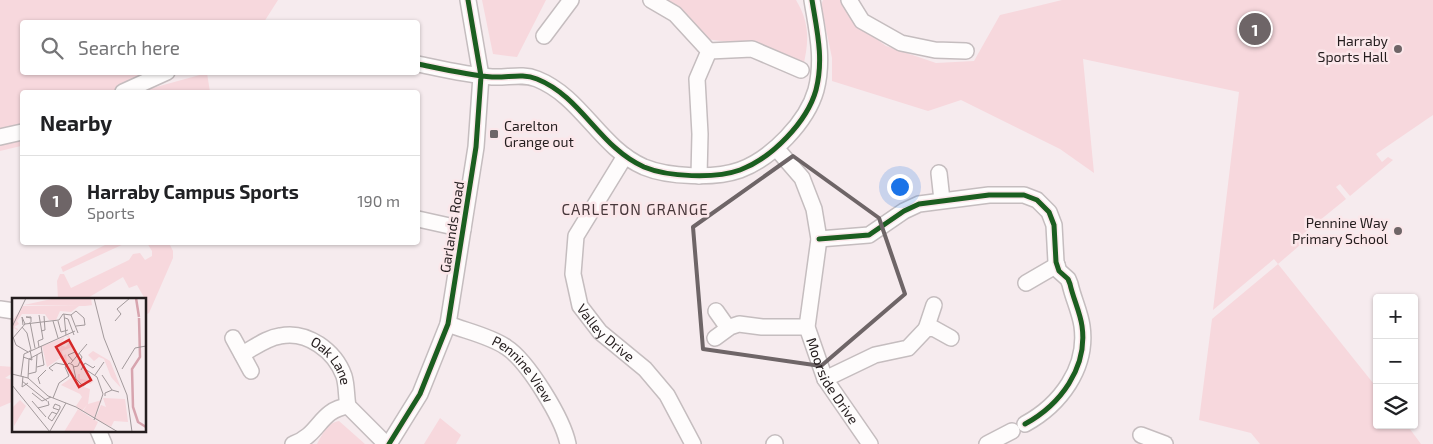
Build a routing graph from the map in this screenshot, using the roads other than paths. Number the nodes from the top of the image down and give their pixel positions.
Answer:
1 (468, 0) edge
2 (571, 0) edge
3 (651, 0) edge
4 (812, 0) edge
5 (849, 0) edge
6 (544, 36) dead end
7 (709, 51) junction
8 (966, 51) dead end
9 (420, 64) edge
10 (801, 70) dead end
11 (160, 75) edge
12 (481, 76) junction
13 (127, 90) edge
14 (20, 133) edge
15 (0, 138) edge
16 (776, 148) junction
17 (625, 156) junction
18 (939, 173) dead end
19 (699, 176) junction
20 (942, 200) junction
21 (420, 219) edge
22 (463, 229) junction
23 (819, 239) junction
24 (1058, 265) junction
25 (1026, 283) dead end
26 (934, 304) dead end
27 (716, 311) dead end
28 (448, 324) junction
29 (807, 327) junction
30 (728, 328) junction
31 (926, 329) junction
32 (232, 338) dead end
33 (715, 338) dead end
34 (951, 338) dead end
35 (242, 354) junction
36 (252, 371) dead end
37 (825, 379) junction
38 (348, 406) junction
39 (99, 432) edge
40 (1141, 435) dead end
41 (104, 444) edge
42 (293, 444) edge
43 (387, 444) edge
44 (568, 444) edge
45 (693, 444) edge
46 (870, 444) edge
47 (987, 444) edge
48 (1166, 444) edge

1 - 12 street, Garlands Road
2 - 6 street
3 - 7 street
4 - 16 street
5 - 8 street
7 - 10 street
7 - 19 street
9 - 12 street
11 - 13 street
12 - 17 street
12 - 22 street, Garlands Road
14 - 15 street
16 - 19 street
16 - 23 street, Moorside Drive
17 - 19 street
17 - 45 street, Valley Drive
18 - 20 street
20 - 23 street
20 - 24 street
21 - 22 street
22 - 28 street, Garlands Road
23 - 29 street, Moorside Drive
24 - 25 street
24 - 47 street
26 - 31 street
27 - 30 street
28 - 43 street, Garlands Road
28 - 44 street, Pennine View
29 - 30 street
29 - 37 street, Moorside Drive
30 - 33 street
31 - 34 street
31 - 37 street
32 - 35 street
35 - 36 street
35 - 38 street, Oak Lane
37 - 46 street, Moorside Drive
38 - 42 street
38 - 43 street, Oak Lane
39 - 41 street
40 - 48 street

